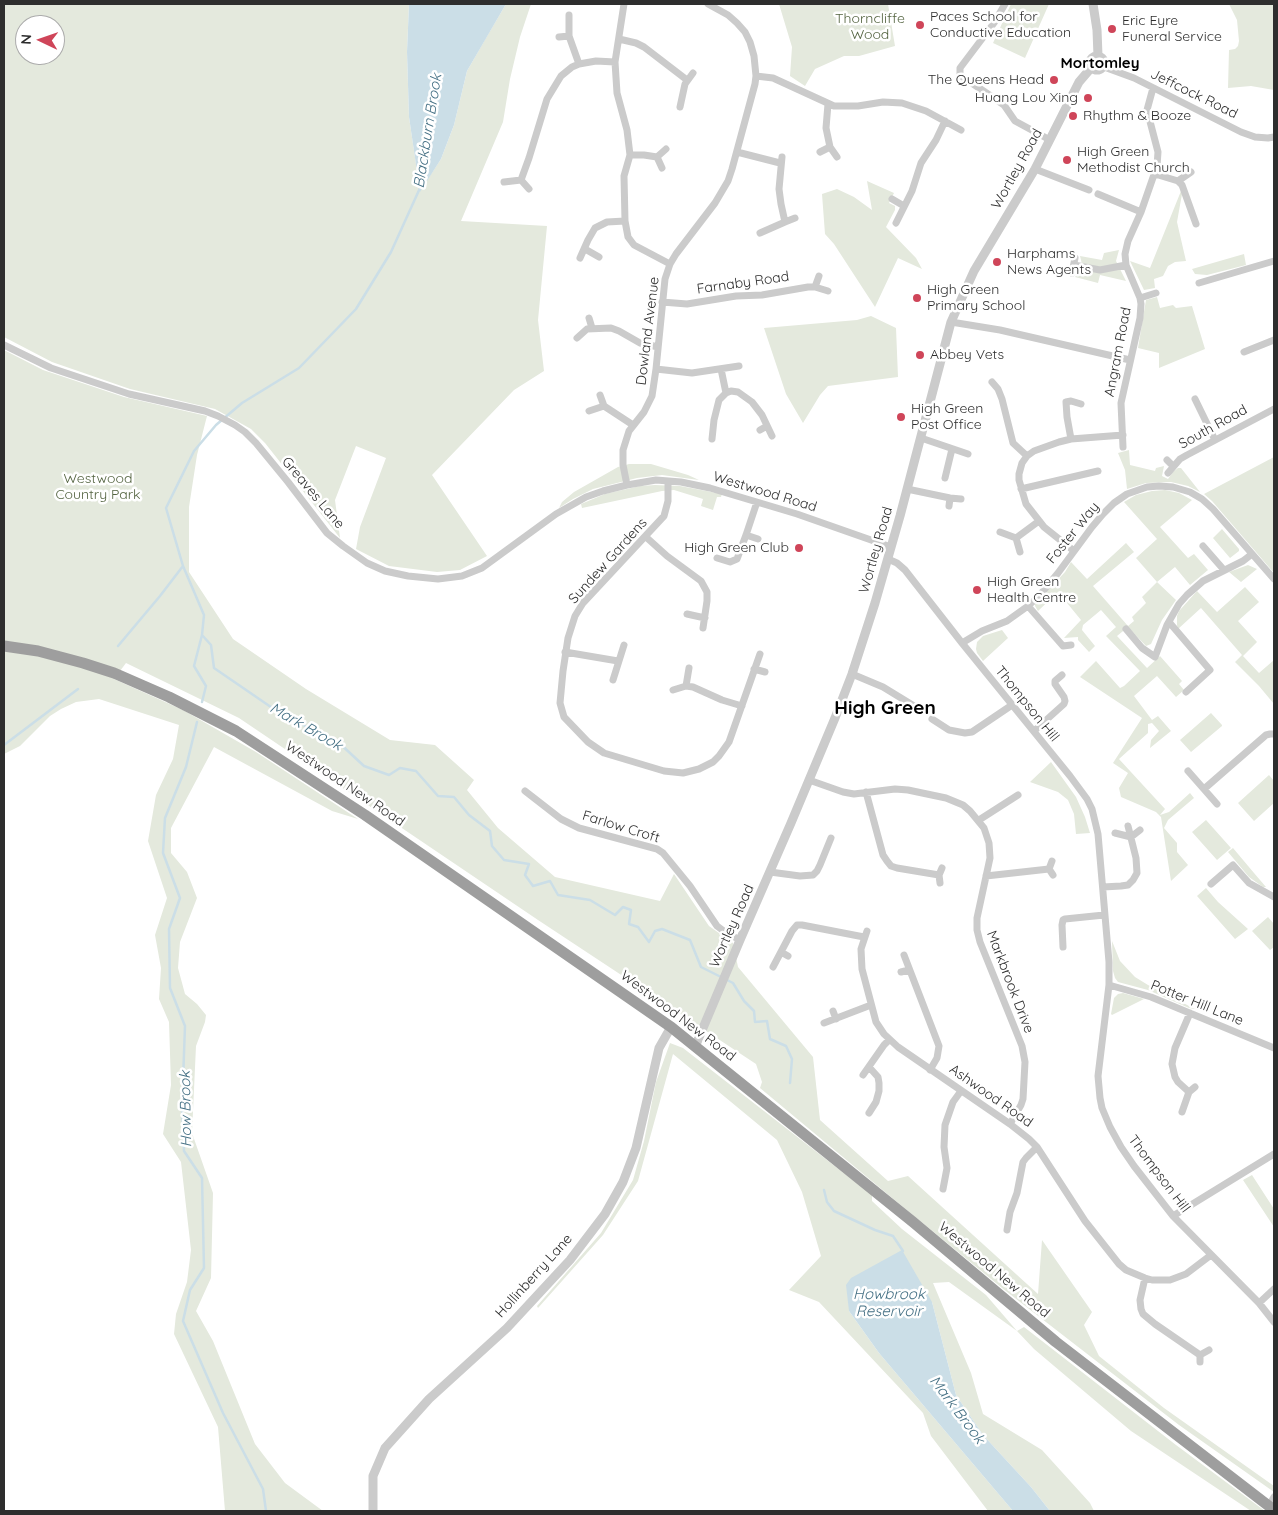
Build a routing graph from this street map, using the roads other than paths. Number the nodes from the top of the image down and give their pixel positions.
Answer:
1 (624, 4) edge
2 (708, 4) edge
3 (1005, 4) edge
4 (1093, 4) edge
5 (569, 15) dead end
6 (569, 36) junction
7 (560, 37) dead end
8 (619, 39) junction
9 (1098, 56) junction
10 (615, 62) junction
11 (579, 64) junction
12 (1104, 66) junction
13 (1091, 68) junction
14 (693, 73) dead end
15 (756, 76) junction
16 (687, 80) junction
17 (1153, 88) junction
18 (828, 104) junction
19 (680, 107) dead end
20 (945, 121) junction
21 (961, 130) dead end
22 (1274, 137) edge
23 (1050, 140) junction
24 (830, 147) junction
25 (666, 149) dead end
26 (737, 152) junction
27 (820, 152) dead end
28 (630, 155) junction
29 (657, 157) junction
30 (837, 157) dead end
31 (662, 168) dead end
32 (1035, 168) junction
33 (1191, 172) dead end
34 (1155, 174) junction
35 (521, 180) junction
36 (1178, 181) junction
37 (504, 182) dead end
38 (529, 189) dead end
39 (1090, 190) dead end
40 (1098, 194) dead end
41 (892, 199) dead end
42 (904, 206) junction
43 (1140, 212) junction
44 (795, 218) dead end
45 (625, 221) junction
46 (785, 222) junction
47 (896, 223) dead end
48 (1196, 224) dead end
49 (760, 233) dead end
50 (585, 249) junction
51 (598, 257) dead end
52 (580, 258) dead end
53 (1274, 261) edge
54 (670, 264) junction
55 (1074, 265) dead end
56 (1126, 265) junction
57 (819, 276) dead end
58 (1199, 283) dead end
59 (815, 287) junction
60 (828, 291) dead end
61 (1156, 293) dead end
62 (1140, 298) junction
63 (662, 302) junction
64 (589, 318) dead end
65 (950, 322) junction
66 (592, 328) junction
67 (577, 338) dead end
68 (1274, 340) edge
69 (4, 345) edge
70 (658, 347) junction
71 (1244, 352) dead end
72 (1130, 360) junction
73 (738, 366) dead end
74 (656, 369) junction
75 (721, 369) junction
76 (992, 382) dead end
77 (726, 393) junction
78 (600, 395) dead end
79 (1195, 399) dead end
80 (1081, 404) dead end
81 (604, 406) junction
82 (1274, 410) edge
83 (589, 411) dead end
84 (633, 425) junction
85 (767, 426) junction
86 (760, 430) dead end
87 (772, 436) dead end
88 (1123, 436) junction
89 (922, 438) junction
90 (712, 439) dead end
91 (1071, 439) junction
92 (1216, 440) junction
93 (1123, 447) dead end
94 (952, 449) junction
95 (968, 454) dead end
96 (1027, 456) junction
97 (1168, 460) dead end
98 (1173, 466) junction
99 (1098, 471) dead end
100 (1168, 473) dead end
101 (945, 478) dead end
102 (668, 480) junction
103 (627, 485) junction
104 (907, 489) junction
105 (1021, 490) junction
106 (950, 498) junction
107 (961, 498) dead end
108 (756, 502) junction
109 (949, 506) dead end
110 (1039, 522) junction
111 (1000, 532) dead end
112 (746, 535) junction
113 (646, 536) junction
114 (1016, 538) junction
115 (758, 539) dead end
116 (1203, 546) dead end
117 (891, 547) junction
118 (1074, 551) junction
119 (1020, 552) dead end
120 (1252, 554) junction
121 (717, 558) dead end
122 (888, 559) junction
123 (1224, 570) junction
124 (1274, 579) edge
125 (1028, 606) junction
126 (687, 614) dead end
127 (705, 618) junction
128 (1169, 622) junction
129 (703, 628) dead end
130 (1126, 629) dead end
131 (962, 643) junction
132 (624, 645) dead end
133 (1071, 645) dead end
134 (4, 646) edge
135 (565, 652) junction
136 (760, 654) dead end
137 (618, 660) junction
138 (689, 668) dead end
139 (754, 669) junction
140 (765, 672) dead end
141 (852, 674) junction
142 (1062, 675) dead end
143 (612, 680) dead end
144 (686, 686) junction
145 (672, 690) dead end
146 (1186, 692) dead end
147 (1012, 704) junction
148 (742, 706) junction
149 (919, 709) dead end
150 (932, 719) dead end
151 (1034, 731) junction
152 (1274, 734) edge
153 (1188, 770) dead end
154 (809, 780) junction
155 (1204, 789) junction
156 (525, 791) dead end
157 (866, 792) junction
158 (1018, 795) dead end
159 (1217, 804) dead end
160 (979, 820) junction
161 (1128, 826) dead end
162 (1140, 830) dead end
163 (1115, 833) dead end
164 (1131, 837) junction
165 (831, 838) dead end
166 (1052, 869) dead end
167 (770, 872) junction
168 (940, 875) dead end
169 (986, 876) junction
170 (1211, 884) dead end
171 (1103, 887) junction
172 (1274, 896) edge
173 (1104, 915) junction
174 (740, 940) junction
175 (1063, 947) dead end
176 (781, 952) junction
177 (904, 955) dead end
178 (788, 956) dead end
179 (773, 967) dead end
180 (909, 970) junction
181 (902, 972) dead end
182 (1109, 985) junction
183 (871, 1005) junction
184 (833, 1011) dead end
185 (1190, 1013) junction
186 (836, 1019) junction
187 (824, 1023) dead end
188 (670, 1026) junction
189 (889, 1040) junction
190 (696, 1047) junction
191 (1274, 1048) edge
192 (869, 1067) junction
193 (930, 1070) junction
194 (863, 1075) dead end
195 (961, 1091) junction
196 (1182, 1112) dead end
197 (869, 1113) dead end
198 (1010, 1124) junction
199 (1037, 1147) junction
200 (1274, 1154) edge
201 (935, 1179) dead end
202 (945, 1180) junction
203 (943, 1189) dead end
204 (1173, 1216) junction
205 (1006, 1230) dead end
206 (1211, 1254) junction
207 (1145, 1278) junction
208 (1274, 1289) edge
209 (1259, 1303) junction
210 (1274, 1322) edge
211 (1208, 1350) dead end
212 (1272, 1504) edge
213 (373, 1511) edge

1 - 8 street
2 - 15 street, Dowland Avenue
3 - 23 street
4 - 9 street
5 - 6 street
6 - 7 street
6 - 11 street
8 - 10 street
8 - 16 street
9 - 12 street
9 - 13 street
10 - 11 street
10 - 28 street
11 - 35 street
12 - 13 street
12 - 17 street, Jeffcock Road
13 - 23 street, Wortley Road
14 - 16 street
15 - 18 street
15 - 26 street, Dowland Avenue
16 - 19 street
17 - 22 street, Jeffcock Road
17 - 34 street, Angram Road
18 - 20 street
18 - 24 street
20 - 21 street
20 - 42 street
23 - 32 street, Wortley Road
24 - 27 street
24 - 30 street
25 - 29 street
26 - 46 street
26 - 54 street, Dowland Avenue
28 - 29 street
28 - 45 street
29 - 31 street
32 - 39 street
32 - 65 street, Wortley Road
33 - 36 street
34 - 36 street
34 - 43 street, Angram Road
35 - 37 street
35 - 38 street
36 - 48 street
40 - 43 street
41 - 42 street
42 - 47 street
43 - 56 street, Angram Road
44 - 46 street
45 - 50 street
45 - 54 street
46 - 49 street
50 - 51 street
50 - 52 street
53 - 58 street
54 - 63 street, Dowland Avenue
55 - 56 street
56 - 62 street, Angram Road
57 - 59 street
59 - 60 street, Farnaby Road
59 - 63 street, Farnaby Road
61 - 62 street
62 - 72 street, Angram Road
63 - 70 street, Dowland Avenue
64 - 66 street
65 - 72 street
65 - 89 street, Wortley Road
66 - 67 street
66 - 70 street
68 - 71 street
69 - 103 street, Greaves Lane
70 - 74 street, Dowland Avenue
72 - 88 street, Angram Road
73 - 75 street
74 - 75 street
74 - 84 street, Dowland Avenue
75 - 77 street
76 - 96 street
77 - 85 street
77 - 90 street
78 - 81 street
79 - 92 street
80 - 91 street
81 - 83 street
81 - 84 street
82 - 92 street, South Road
84 - 103 street, Dowland Avenue
85 - 86 street
85 - 87 street
88 - 91 street
88 - 93 street, Angram Road
89 - 94 street
89 - 104 street, Wortley Road
91 - 96 street
92 - 98 street, South Road
94 - 95 street
94 - 101 street
96 - 105 street
97 - 98 street
98 - 100 street, South Road
99 - 105 street
102 - 103 street, Westwood Road
102 - 108 street, Westwood Road
102 - 113 street, Sundew Gardens
104 - 106 street
104 - 117 street, Wortley Road
105 - 110 street
106 - 107 street
106 - 109 street
108 - 112 street
108 - 117 street, Westwood Road
110 - 114 street
110 - 118 street
111 - 114 street
112 - 115 street
112 - 121 street
113 - 127 street
113 - 135 street, Sundew Gardens
114 - 119 street
116 - 123 street
117 - 122 street, Wortley Road
118 - 120 street, Foster Way
118 - 125 street, Foster Way
120 - 123 street
120 - 124 street, Foster Way
122 - 131 street, Thompson Hill
122 - 141 street, Wortley Road
123 - 128 street
125 - 131 street, Foster Way
125 - 133 street
126 - 127 street
127 - 129 street
128 - 130 street
128 - 146 street
131 - 147 street, Thompson Hill
132 - 137 street
134 - 188 highway, Westwood New Road
135 - 137 street
135 - 148 street, Sundew Gardens
136 - 139 street, Sundew Gardens
137 - 143 street
138 - 144 street
139 - 140 street
139 - 148 street, Sundew Gardens
141 - 149 street
141 - 154 street, Wortley Road
142 - 151 street
144 - 145 street
144 - 148 street
147 - 150 street
147 - 151 street, Thompson Hill
151 - 171 street, Thompson Hill
152 - 155 street
153 - 155 street
154 - 157 street, Markbrook Drive
154 - 167 street, Wortley Road
155 - 159 street
156 - 174 street, Farlow Croft
157 - 160 street, Markbrook Drive
157 - 168 street
158 - 160 street
160 - 169 street, Markbrook Drive
161 - 164 street
162 - 164 street
163 - 164 street
164 - 171 street
165 - 167 street
166 - 169 street
167 - 174 street, Wortley Road
169 - 198 street, Markbrook Drive
170 - 172 street
171 - 173 street, Thompson Hill
173 - 175 street
173 - 182 street, Thompson Hill
174 - 190 street, Wortley Road
176 - 178 street
176 - 179 street, Ashwood Road
176 - 183 street, Ashwood Road
177 - 180 street
180 - 181 street
180 - 193 street
182 - 185 street, Potter Hill Lane
182 - 204 street, Thompson Hill
183 - 186 street
183 - 189 street, Ashwood Road
184 - 186 street
185 - 191 street, Potter Hill Lane
185 - 196 street
186 - 187 street
188 - 190 highway, Westwood New Road
188 - 213 street, Hollinberry Lane
189 - 192 street
189 - 193 street, Ashwood Road
190 - 212 highway, Westwood New Road
192 - 194 street
192 - 197 street
193 - 195 street, Ashwood Road
195 - 198 street, Ashwood Road
195 - 202 street
198 - 199 street, Ashwood Road
199 - 205 street
199 - 207 street, Ashwood Road
200 - 204 street
201 - 202 street
202 - 203 street
204 - 206 street, Thompson Hill
206 - 207 street, Ashwood Road
206 - 209 street, Thompson Hill
207 - 211 street
208 - 209 street
209 - 210 street, Thompson Hill

